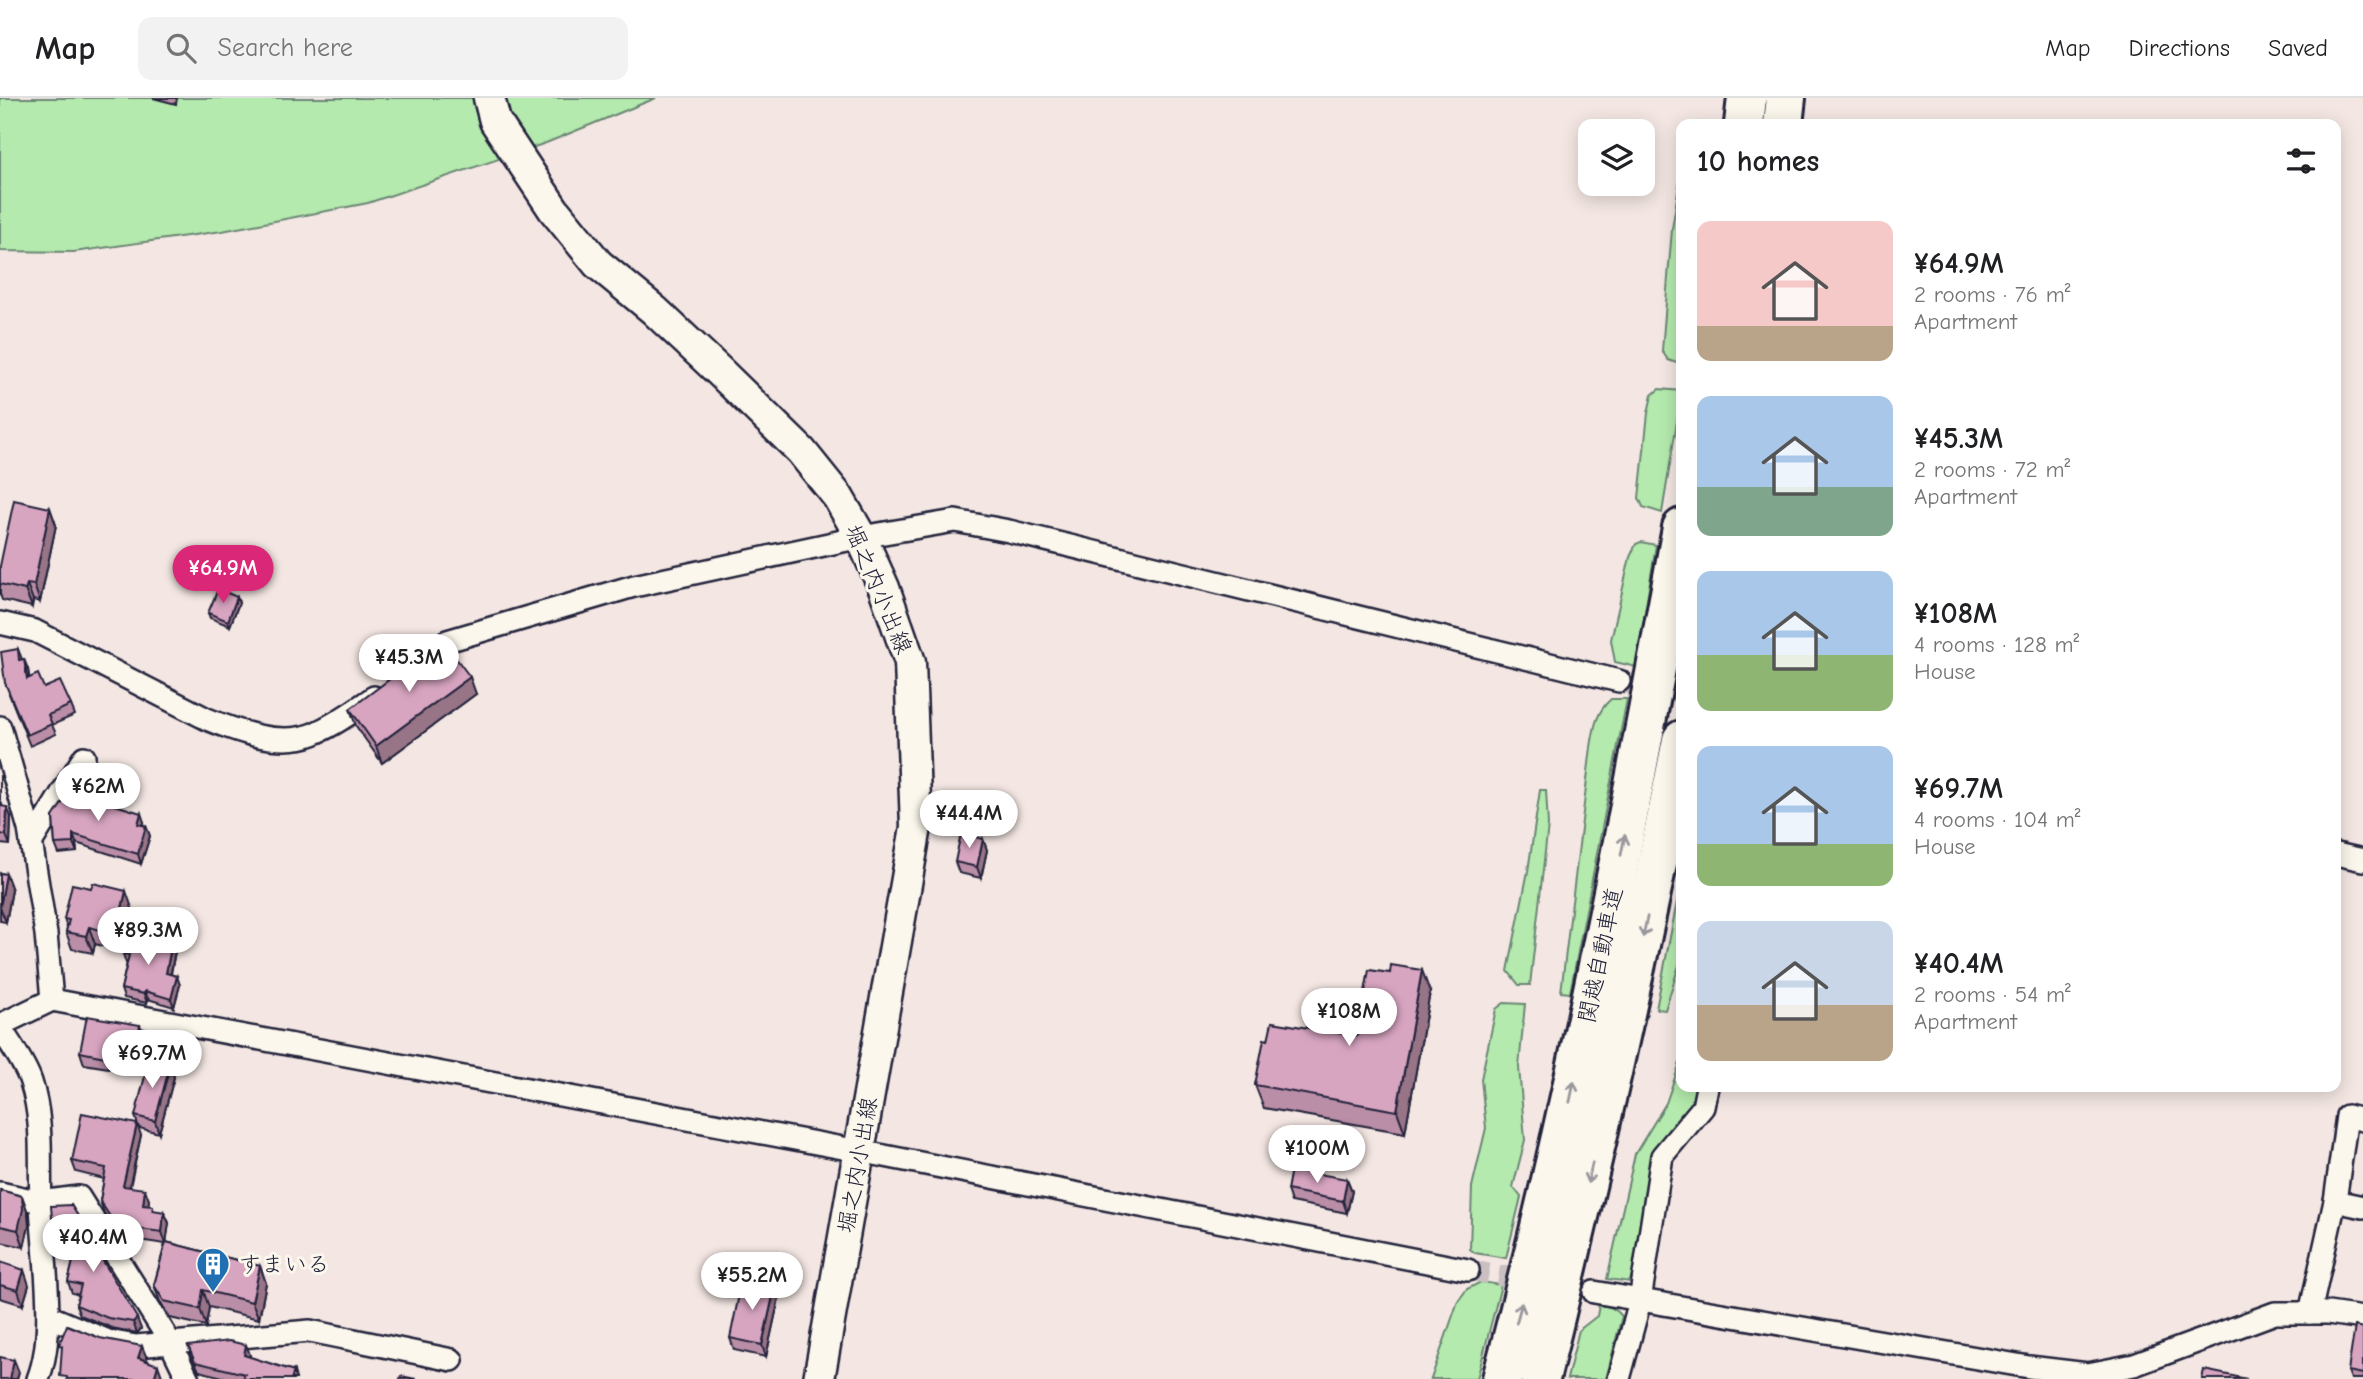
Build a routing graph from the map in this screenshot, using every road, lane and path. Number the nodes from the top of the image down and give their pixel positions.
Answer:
1 (488, 98) edge
2 (1747, 98) edge
3 (1786, 98) edge
4 (1745, 119) edge
5 (1784, 119) edge
6 (861, 537) junction
7 (1676, 561) edge
8 (0, 623) edge
9 (1619, 681) tunnel mouth
10 (0, 727) edge
11 (84, 757) dead end
12 (1676, 770) edge
13 (31, 843) junction
14 (2341, 855) edge
15 (2363, 860) edge
16 (52, 1000) junction
17 (0, 1026) edge
18 (1706, 1092) edge
19 (2363, 1120) edge
20 (859, 1151) junction
21 (0, 1193) edge
22 (2335, 1201) junction
23 (41, 1202) junction
24 (2363, 1207) edge
25 (1468, 1270) tunnel mouth
26 (1594, 1292) tunnel mouth
27 (1640, 1301) junction
28 (2310, 1312) junction
29 (48, 1316) junction
30 (2363, 1318) edge
31 (170, 1342) junction
32 (452, 1360) dead end
33 (2142, 1370) edge
34 (2028, 1373) edge
35 (42, 1375) edge
36 (188, 1379) edge
37 (819, 1379) edge
38 (1502, 1379) edge
39 (1540, 1379) edge
40 (1619, 1379) edge

1 - 6 main road, 堀之内小出線
2 - 4 highway
3 - 5 highway
6 - 8 street
6 - 9 street
6 - 20 main road, 堀之内小出線
38 -> 7 highway, 関越自動車道
10 - 13 street
11 - 13 street
12 -> 39 highway, 関越自動車道
13 - 16 street
14 - 15 street
16 - 17 street
16 - 20 street
17 - 23 street
18 - 27 street
19 - 22 street
20 - 25 street
20 - 37 main road, 堀之内小出線
21 - 23 street
22 - 24 street
22 - 28 street
23 - 29 street
23 - 31 street
26 - 27 street
27 - 34 street
27 - 40 street
28 - 30 street
28 - 33 street
29 - 31 street
29 - 35 street
31 - 32 street
31 - 36 street
33 - 34 street

